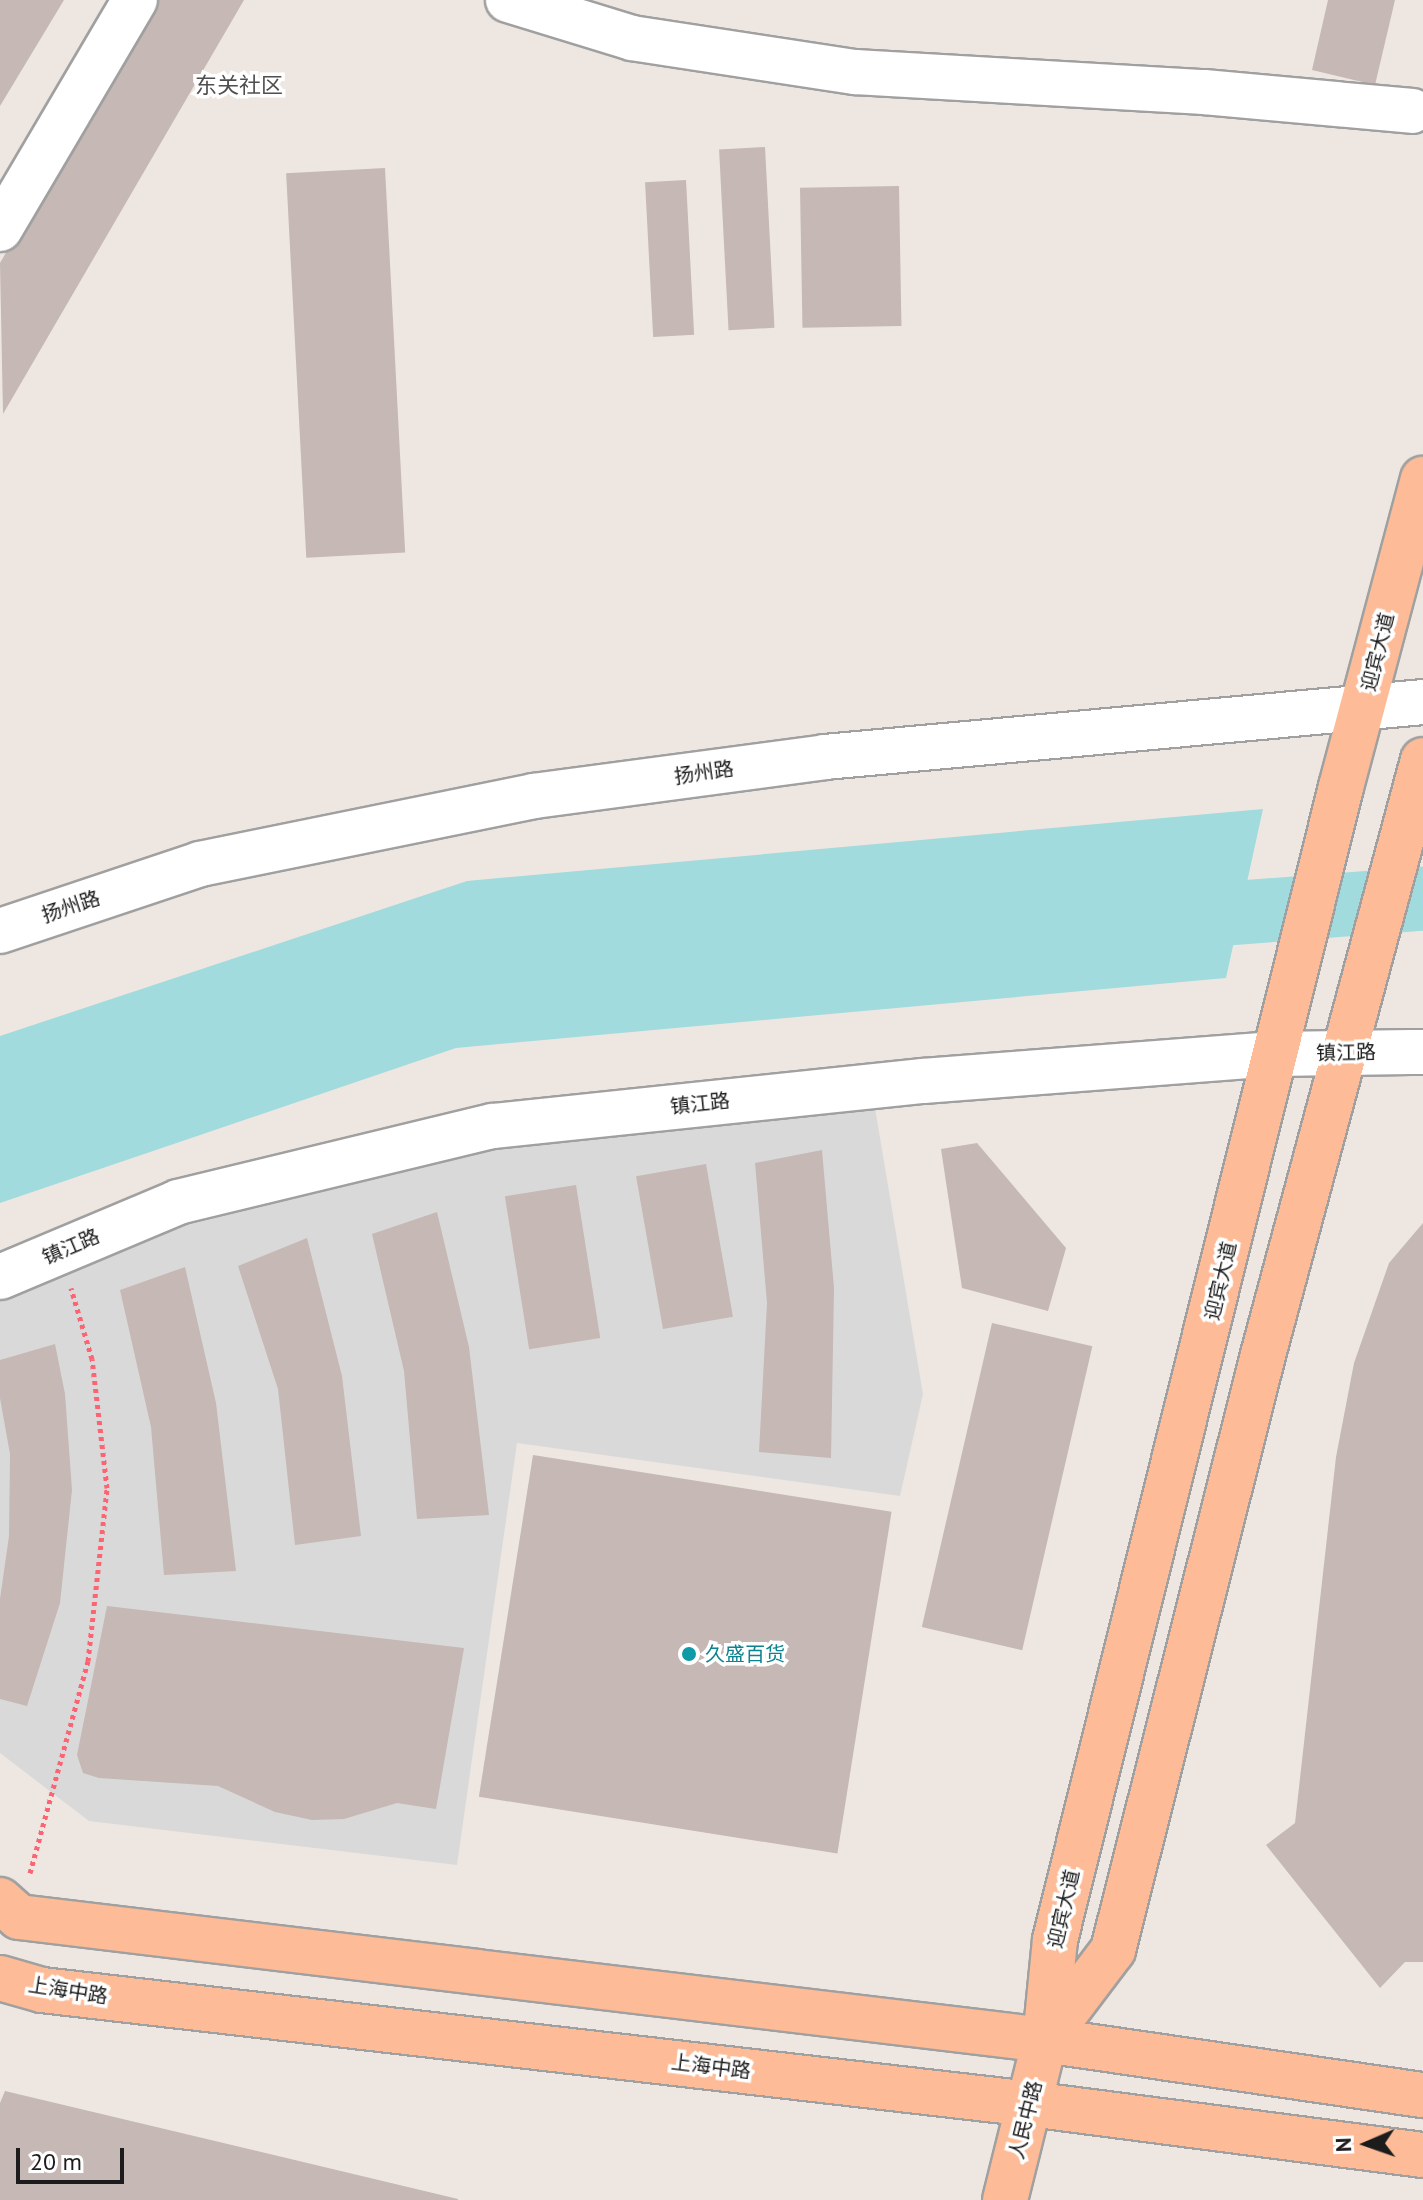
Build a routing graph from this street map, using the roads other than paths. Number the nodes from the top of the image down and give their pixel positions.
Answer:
1 (135, 0) edge
2 (508, 0) edge
3 (1412, 111) dead end
4 (0, 229) edge
5 (1423, 479) edge
6 (1423, 702) edge
7 (1364, 708) junction
8 (1418, 778) edge
9 (0, 931) edge
10 (1423, 1052) edge
11 (1346, 1053) junction
12 (1274, 1054) junction
13 (0, 1277) edge
14 (6, 1914) edge
15 (0, 1978) edge
16 (1045, 2040) junction
17 (1423, 2095) edge
18 (1030, 2104) junction
19 (1423, 2155) edge
20 (1005, 2200) edge

1 - 4 street
2 - 3 street
5 - 7 main road, 迎宾大道
6 - 7 street, 扬州路
7 - 9 street, 扬州路
7 - 12 main road, 迎宾大道
8 - 11 main road
10 - 11 street, 镇江路
11 - 12 street, 镇江路
11 - 16 main road
12 - 13 street, 镇江路
12 - 16 main road, 迎宾大道
14 - 16 main road
15 - 18 main road, 上海中路
16 - 17 main road
16 - 18 main road, 人民中路
18 - 19 main road, 上海中路
18 - 20 main road, 人民中路

